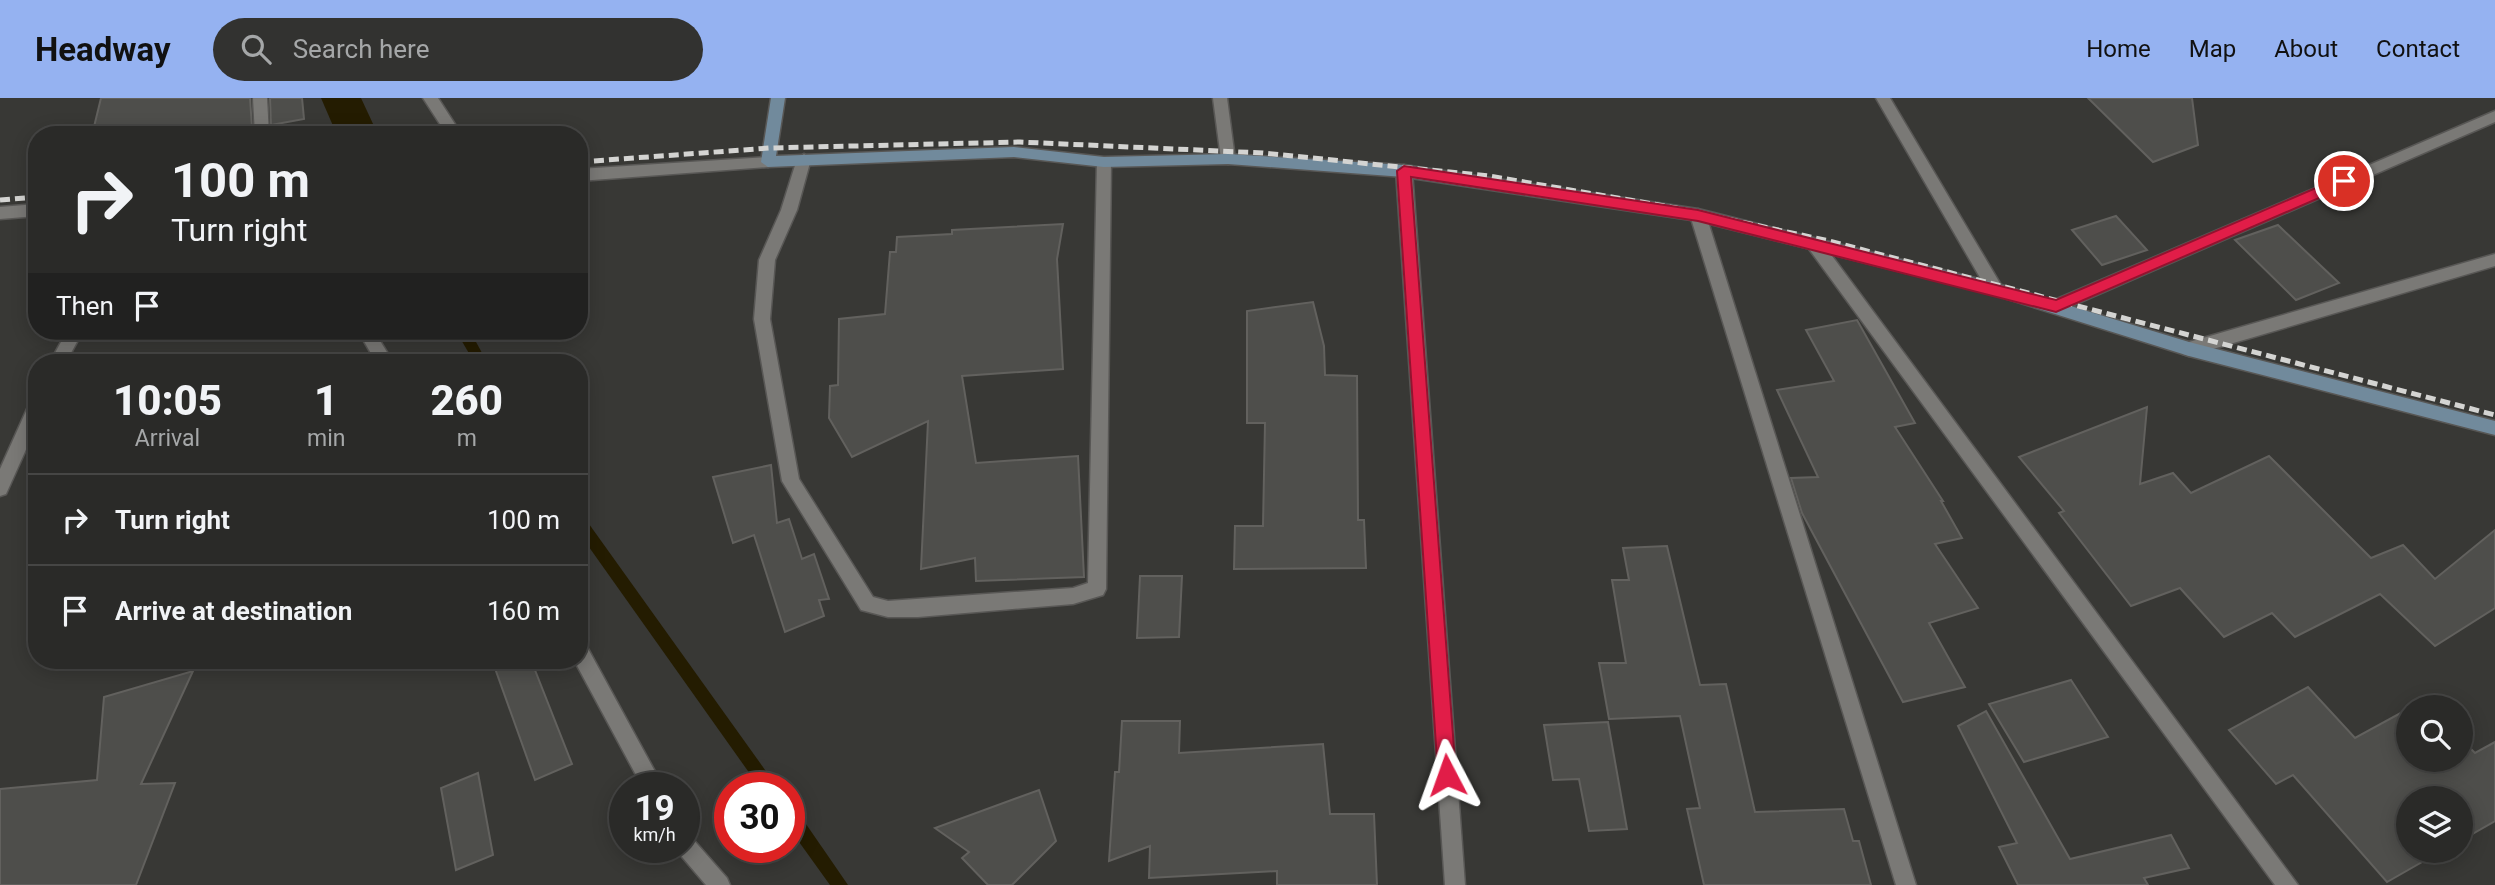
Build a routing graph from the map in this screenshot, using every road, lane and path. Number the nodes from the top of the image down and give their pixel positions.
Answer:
1 (260, 98) edge
2 (430, 98) edge
3 (778, 98) edge
4 (1220, 98) edge
5 (1883, 98) edge
6 (2495, 116) edge
7 (262, 126) edge
8 (449, 126) edge
9 (804, 159) junction
10 (1228, 159) junction
11 (768, 162) junction
12 (1104, 162) junction
13 (1404, 171) junction
14 (588, 174) edge
15 (28, 211) edge
16 (0, 213) edge
17 (1698, 215) junction
18 (1815, 245) junction
19 (2495, 260) edge
20 (1995, 289) junction
21 (2056, 306) junction
22 (2189, 349) junction
23 (28, 425) edge
24 (2495, 428) edge
25 (0, 489) edge
26 (588, 667) edge
27 (645, 772) edge
28 (700, 862) edge
29 (720, 885) edge
30 (1455, 885) edge
31 (1906, 885) edge
32 (2288, 885) edge

1 - 7 street
2 - 8 street
3 - 11 street
4 - 10 street
5 - 20 street
6 - 21 street
9 - 11 street
9 - 12 street
9 - 12 street
10 - 12 street
10 - 13 street
11 - 14 street
13 - 17 street
13 - 30 street
15 - 16 street
17 - 18 street
17 - 31 street
18 - 20 street
18 - 32 street
19 - 22 street
20 - 21 street
21 - 22 street
22 - 24 street
23 - 25 street
26 - 27 street
28 - 29 street

